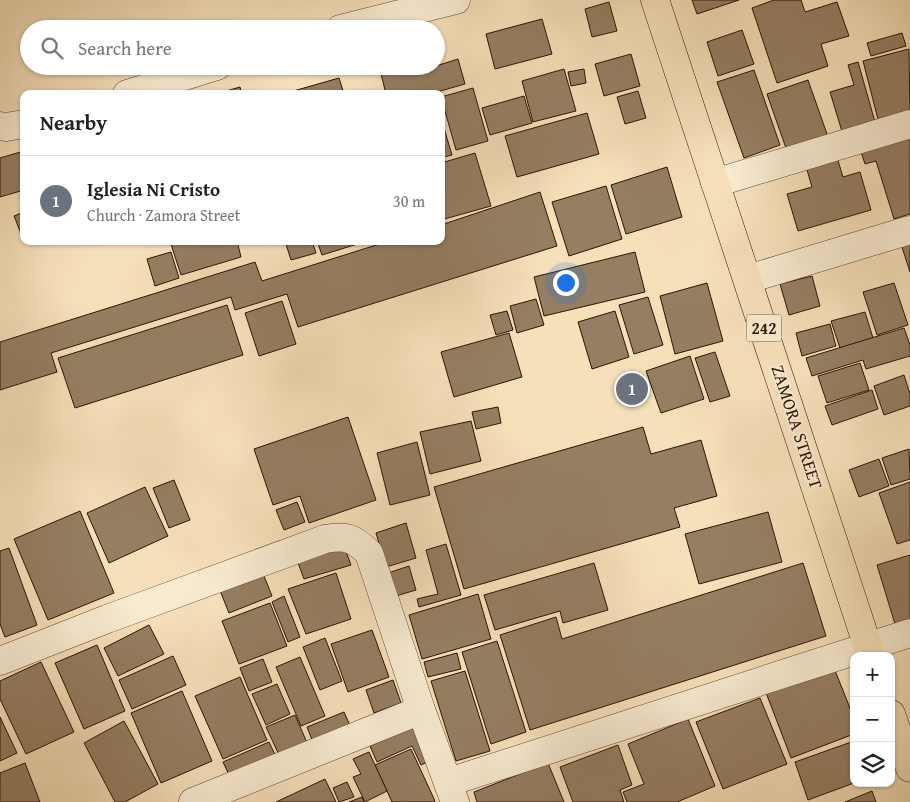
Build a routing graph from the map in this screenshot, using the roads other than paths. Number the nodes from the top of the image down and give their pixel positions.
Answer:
1 (456, 0) edge
2 (655, 0) edge
3 (376, 20) edge
4 (188, 75) edge
5 (140, 90) edge
6 (910, 124) edge
7 (20, 125) edge
8 (0, 126) edge
9 (715, 184) junction
10 (910, 230) edge
11 (748, 279) junction
12 (910, 633) edge
13 (870, 650) edge
14 (0, 661) edge
15 (421, 710) junction
16 (895, 725) edge
17 (910, 768) edge
18 (452, 792) edge
19 (193, 802) edge

1 - 3 street
2 - 9 main road, ZAMORA STREET / 242
4 - 5 street
6 - 9 street
7 - 8 street
9 - 11 main road, ZAMORA STREET / 242
10 - 11 street
11 - 13 main road, ZAMORA STREET / 242
12 - 13 street
13 - 18 street
14 - 15 street
15 - 18 street
15 - 19 street
16 - 17 main road

